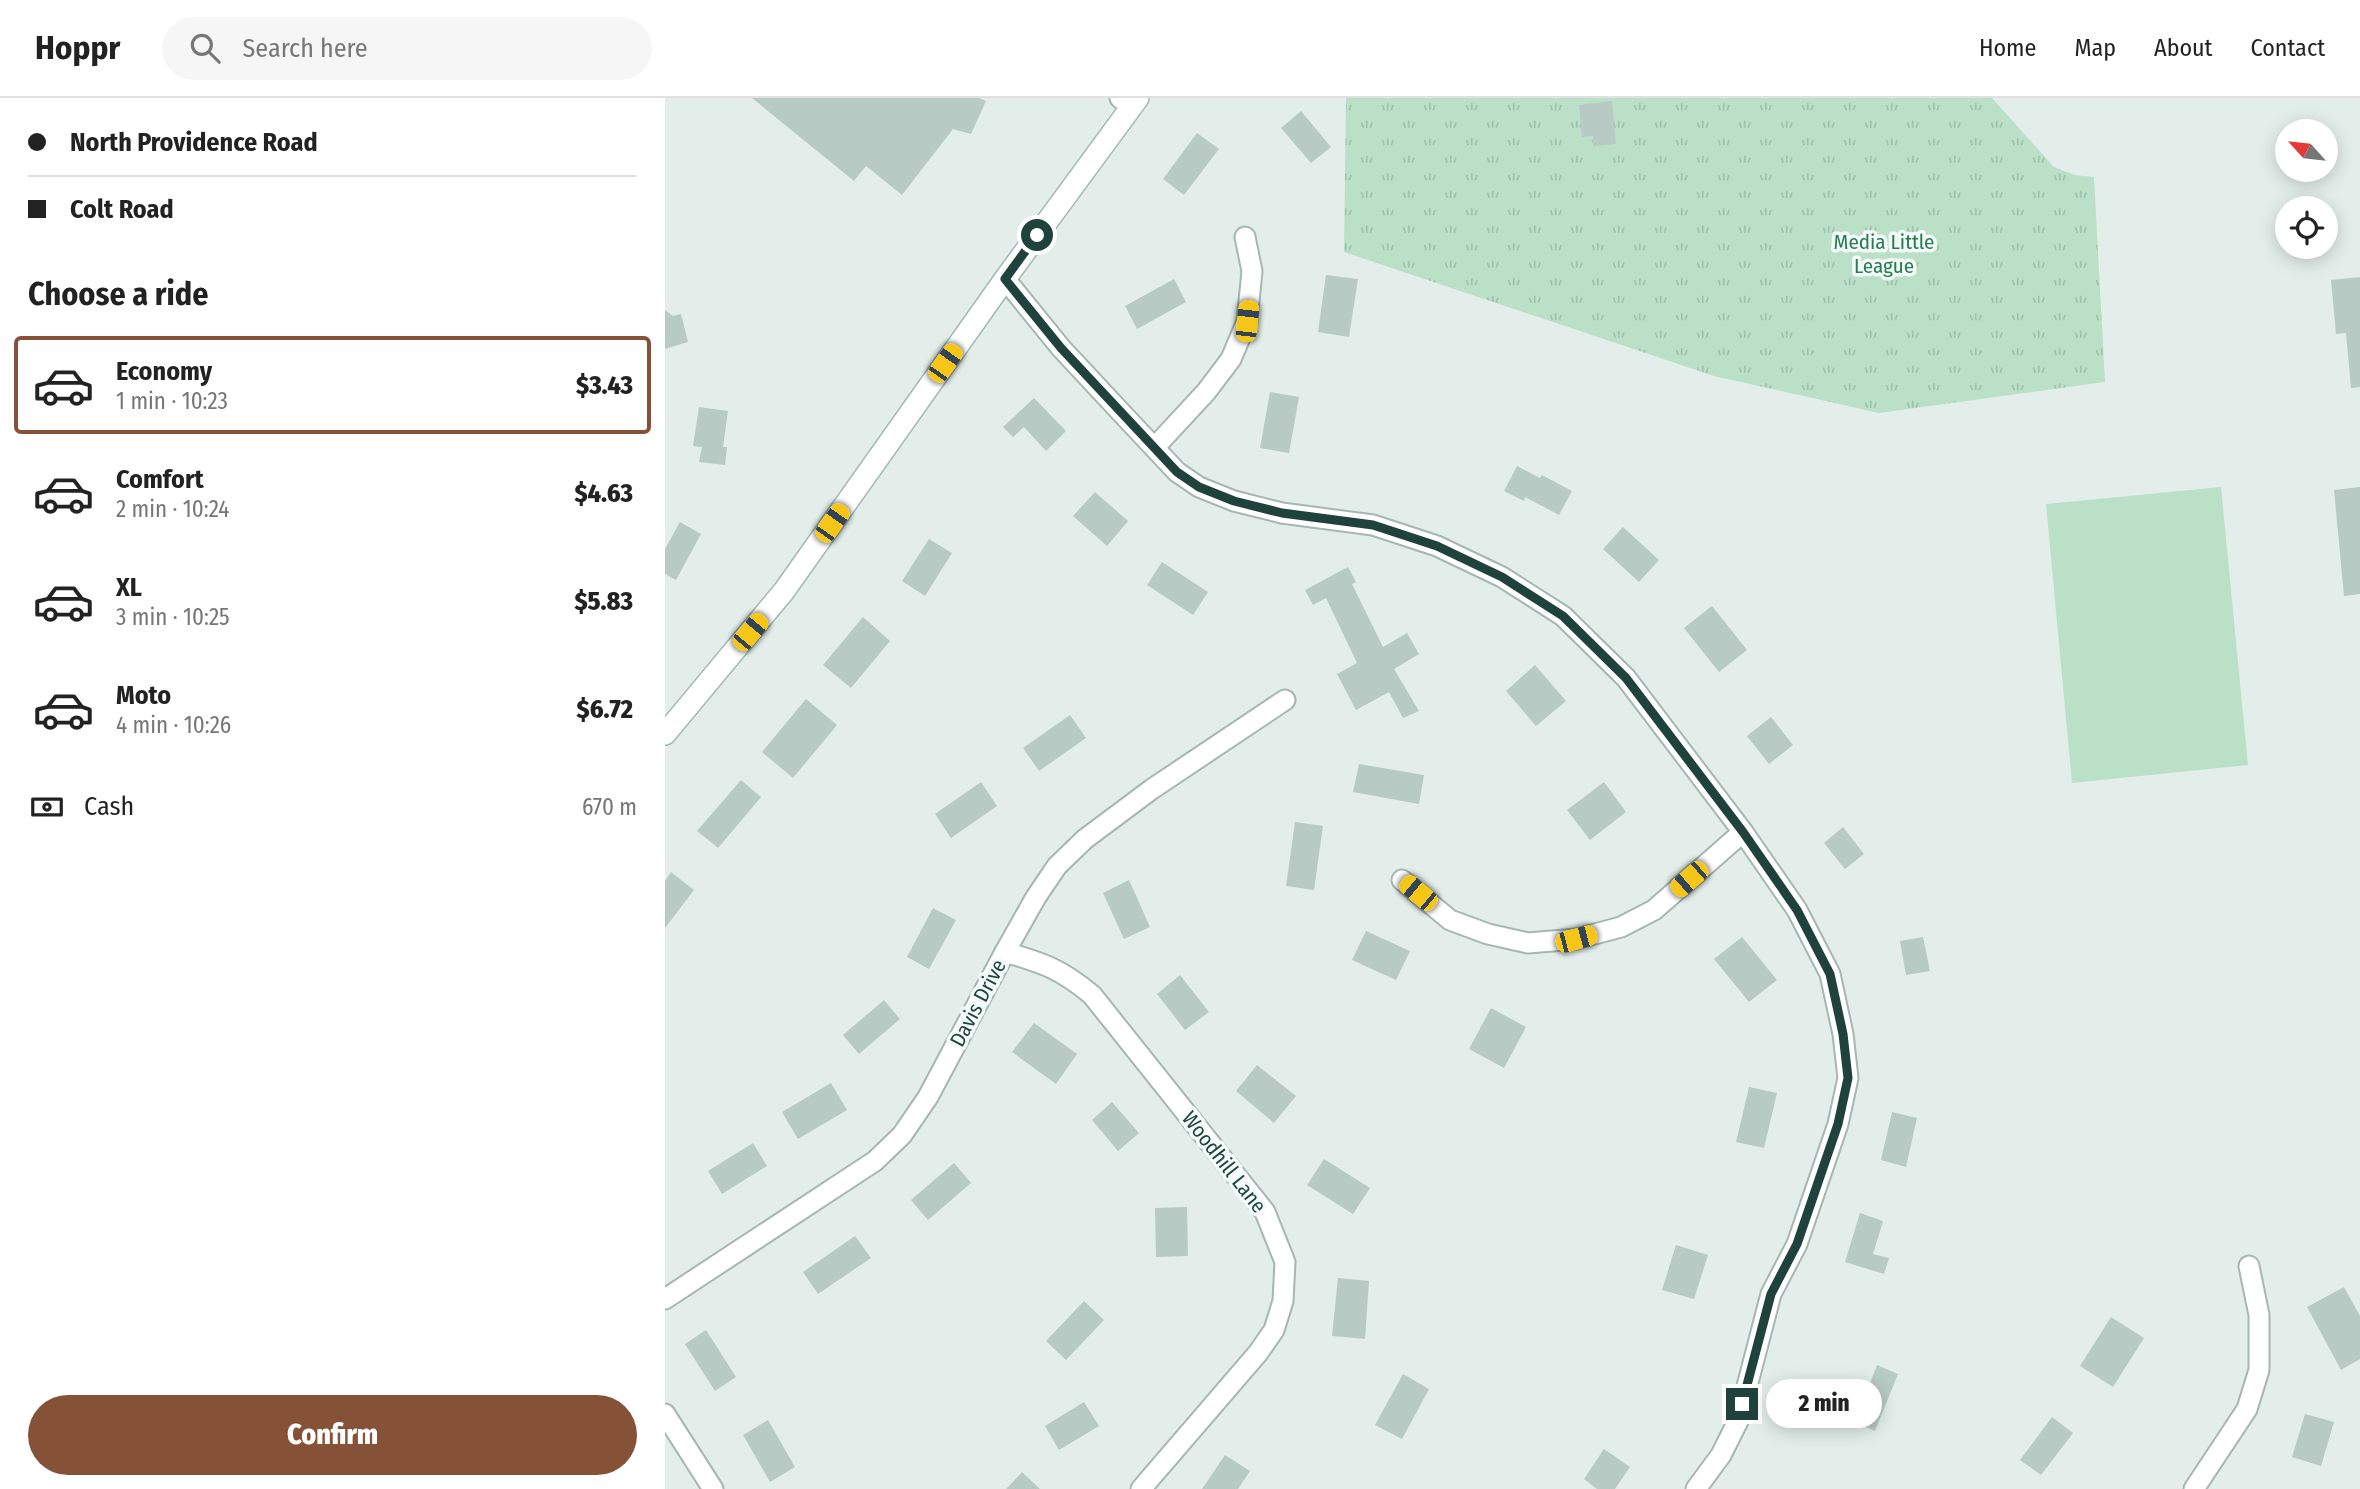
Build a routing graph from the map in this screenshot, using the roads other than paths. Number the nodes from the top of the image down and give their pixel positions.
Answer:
1 (1130, 101) edge
2 (1245, 237) dead end
3 (1005, 279) junction
4 (1155, 447) junction
5 (1285, 700) dead end
6 (665, 734) edge
7 (1743, 832) junction
8 (1402, 880) dead end
9 (1005, 952) junction
10 (2249, 1266) dead end
11 (665, 1299) edge
12 (665, 1414) edge
13 (713, 1489) edge
14 (1140, 1489) edge
15 (1696, 1489) edge
16 (2194, 1489) edge

1 - 3 main road
2 - 4 street
3 - 4 street
3 - 6 main road
4 - 7 street
5 - 9 street, Davis Drive
7 - 8 street
7 - 15 street
9 - 11 street, Davis Drive
9 - 14 street, Woodhill Lane
10 - 16 street
12 - 13 street

